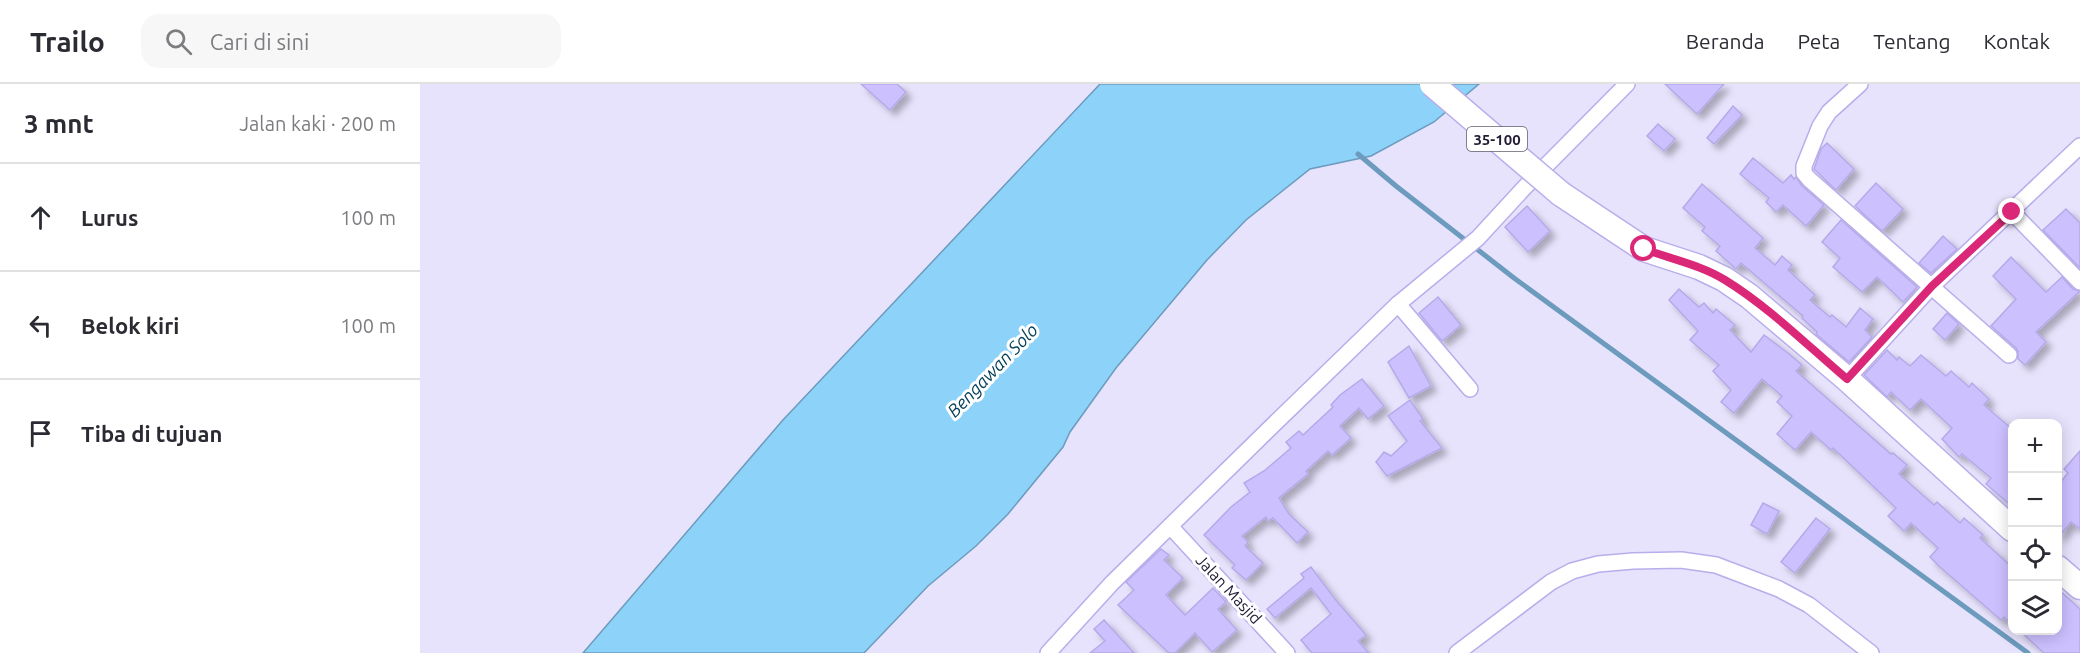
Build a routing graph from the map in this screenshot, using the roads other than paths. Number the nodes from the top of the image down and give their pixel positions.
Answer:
1 (1432, 84) edge
2 (1627, 84) edge
3 (1860, 84) edge
4 (2080, 146) edge
5 (2012, 212) junction
6 (2080, 282) edge
7 (1932, 286) junction
8 (1398, 304) junction
9 (2009, 355) dead end
10 (1847, 379) junction
11 (1470, 389) dead end
12 (1170, 526) junction
13 (2011, 527) edge
14 (2062, 571) edge
15 (2080, 587) edge
16 (1054, 651) edge
17 (1287, 653) edge
18 (1457, 653) edge
19 (1871, 653) edge

1 - 10 main road, 35-100, bridge
2 - 8 street
3 - 7 street
4 - 5 street
5 - 6 street
5 - 7 street
7 - 9 street
7 - 10 street
8 - 11 street
8 - 12 street
10 - 13 main road, 35-100
12 - 16 street
12 - 17 street, Jalan Masjid
14 - 15 main road
18 - 19 street

